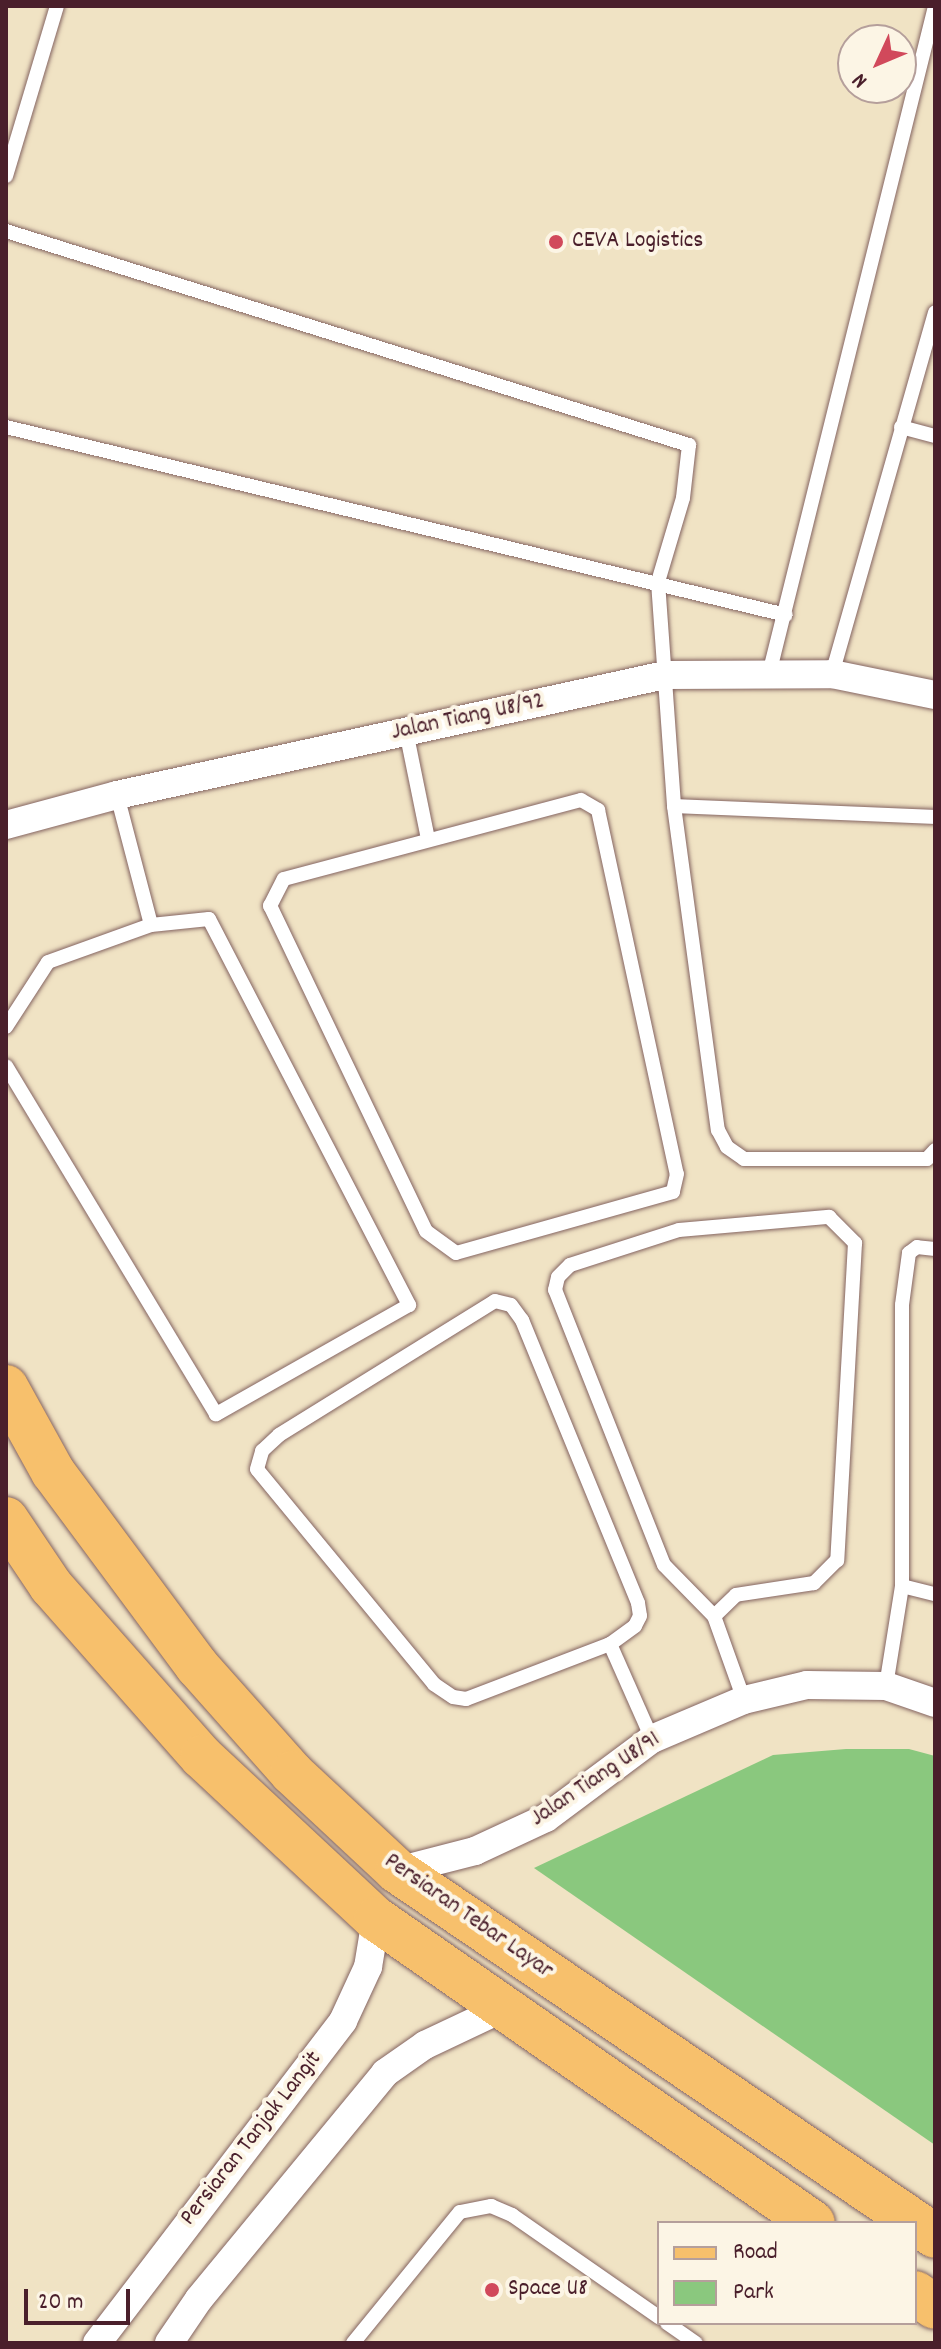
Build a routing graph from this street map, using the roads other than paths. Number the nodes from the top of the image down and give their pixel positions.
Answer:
1 (57, 6) edge
2 (935, 6) edge
3 (6, 176) edge
4 (6, 231) edge
5 (935, 312) edge
6 (928, 350) edge
7 (6, 427) edge
8 (901, 427) junction
9 (935, 436) edge
10 (658, 582) junction
11 (786, 615) junction
12 (769, 674) junction
13 (832, 674) junction
14 (665, 675) junction
15 (935, 695) edge
16 (406, 731) junction
17 (117, 795) junction
18 (674, 806) junction
19 (935, 817) edge
20 (6, 825) edge
21 (428, 839) junction
22 (151, 925) junction
23 (6, 1027) edge
24 (6, 1066) edge
25 (935, 1150) edge
26 (935, 1249) edge
27 (6, 1387) edge
28 (6, 1519) edge
29 (902, 1586) junction
30 (935, 1594) edge
31 (714, 1616) junction
32 (610, 1644) junction
33 (886, 1686) junction
34 (744, 1700) junction
35 (935, 1703) edge
36 (652, 1739) junction
37 (397, 1871) junction
38 (376, 1919) junction
39 (501, 2009) junction
40 (810, 2221) edge
41 (913, 2221) edge
42 (917, 2224) edge
43 (935, 2236) edge
44 (917, 2294) edge
45 (935, 2307) edge
46 (657, 2316) edge
47 (670, 2325) edge
48 (97, 2343) edge
49 (169, 2343) edge
50 (353, 2343) edge
51 (696, 2343) edge

1 - 3 lane
2 - 11 lane
4 - 10 lane
5 - 6 lane
6 - 8 lane
7 - 10 lane
8 - 9 lane
8 - 13 lane
10 - 11 lane
10 - 14 lane
11 - 12 lane
12 - 13 street, Jalan Tiang U8/92
12 - 14 street, Jalan Tiang U8/92
13 - 15 street, Jalan Tiang U8/92
14 - 16 street, Jalan Tiang U8/92
14 - 18 lane
16 - 17 street, Jalan Tiang U8/92
16 - 21 lane
17 - 20 street, Jalan Tiang U8/92
17 - 22 lane
18 - 19 lane
18 - 25 lane
21 - 21 lane
22 - 23 lane
22 - 24 lane
26 - 29 lane
27 - 37 main road, Persiaran Tebar Layar
28 - 38 main road
29 - 30 lane
29 - 33 lane
31 - 31 lane
31 - 34 lane
32 - 32 lane
32 - 36 lane
33 - 34 street, Jalan Tiang U8/91
33 - 35 street, Jalan Tiang U8/91
34 - 36 street, Jalan Tiang U8/91
36 - 37 street, Jalan Tiang U8/91
37 - 41 main road, Persiaran Tebar Layar
38 - 39 main road
38 - 48 street, Persiaran Tanjak Langit
39 - 40 main road
39 - 49 street
42 - 43 main road, Persiaran Tebar Layar
44 - 45 main road
46 - 50 lane
47 - 51 lane

